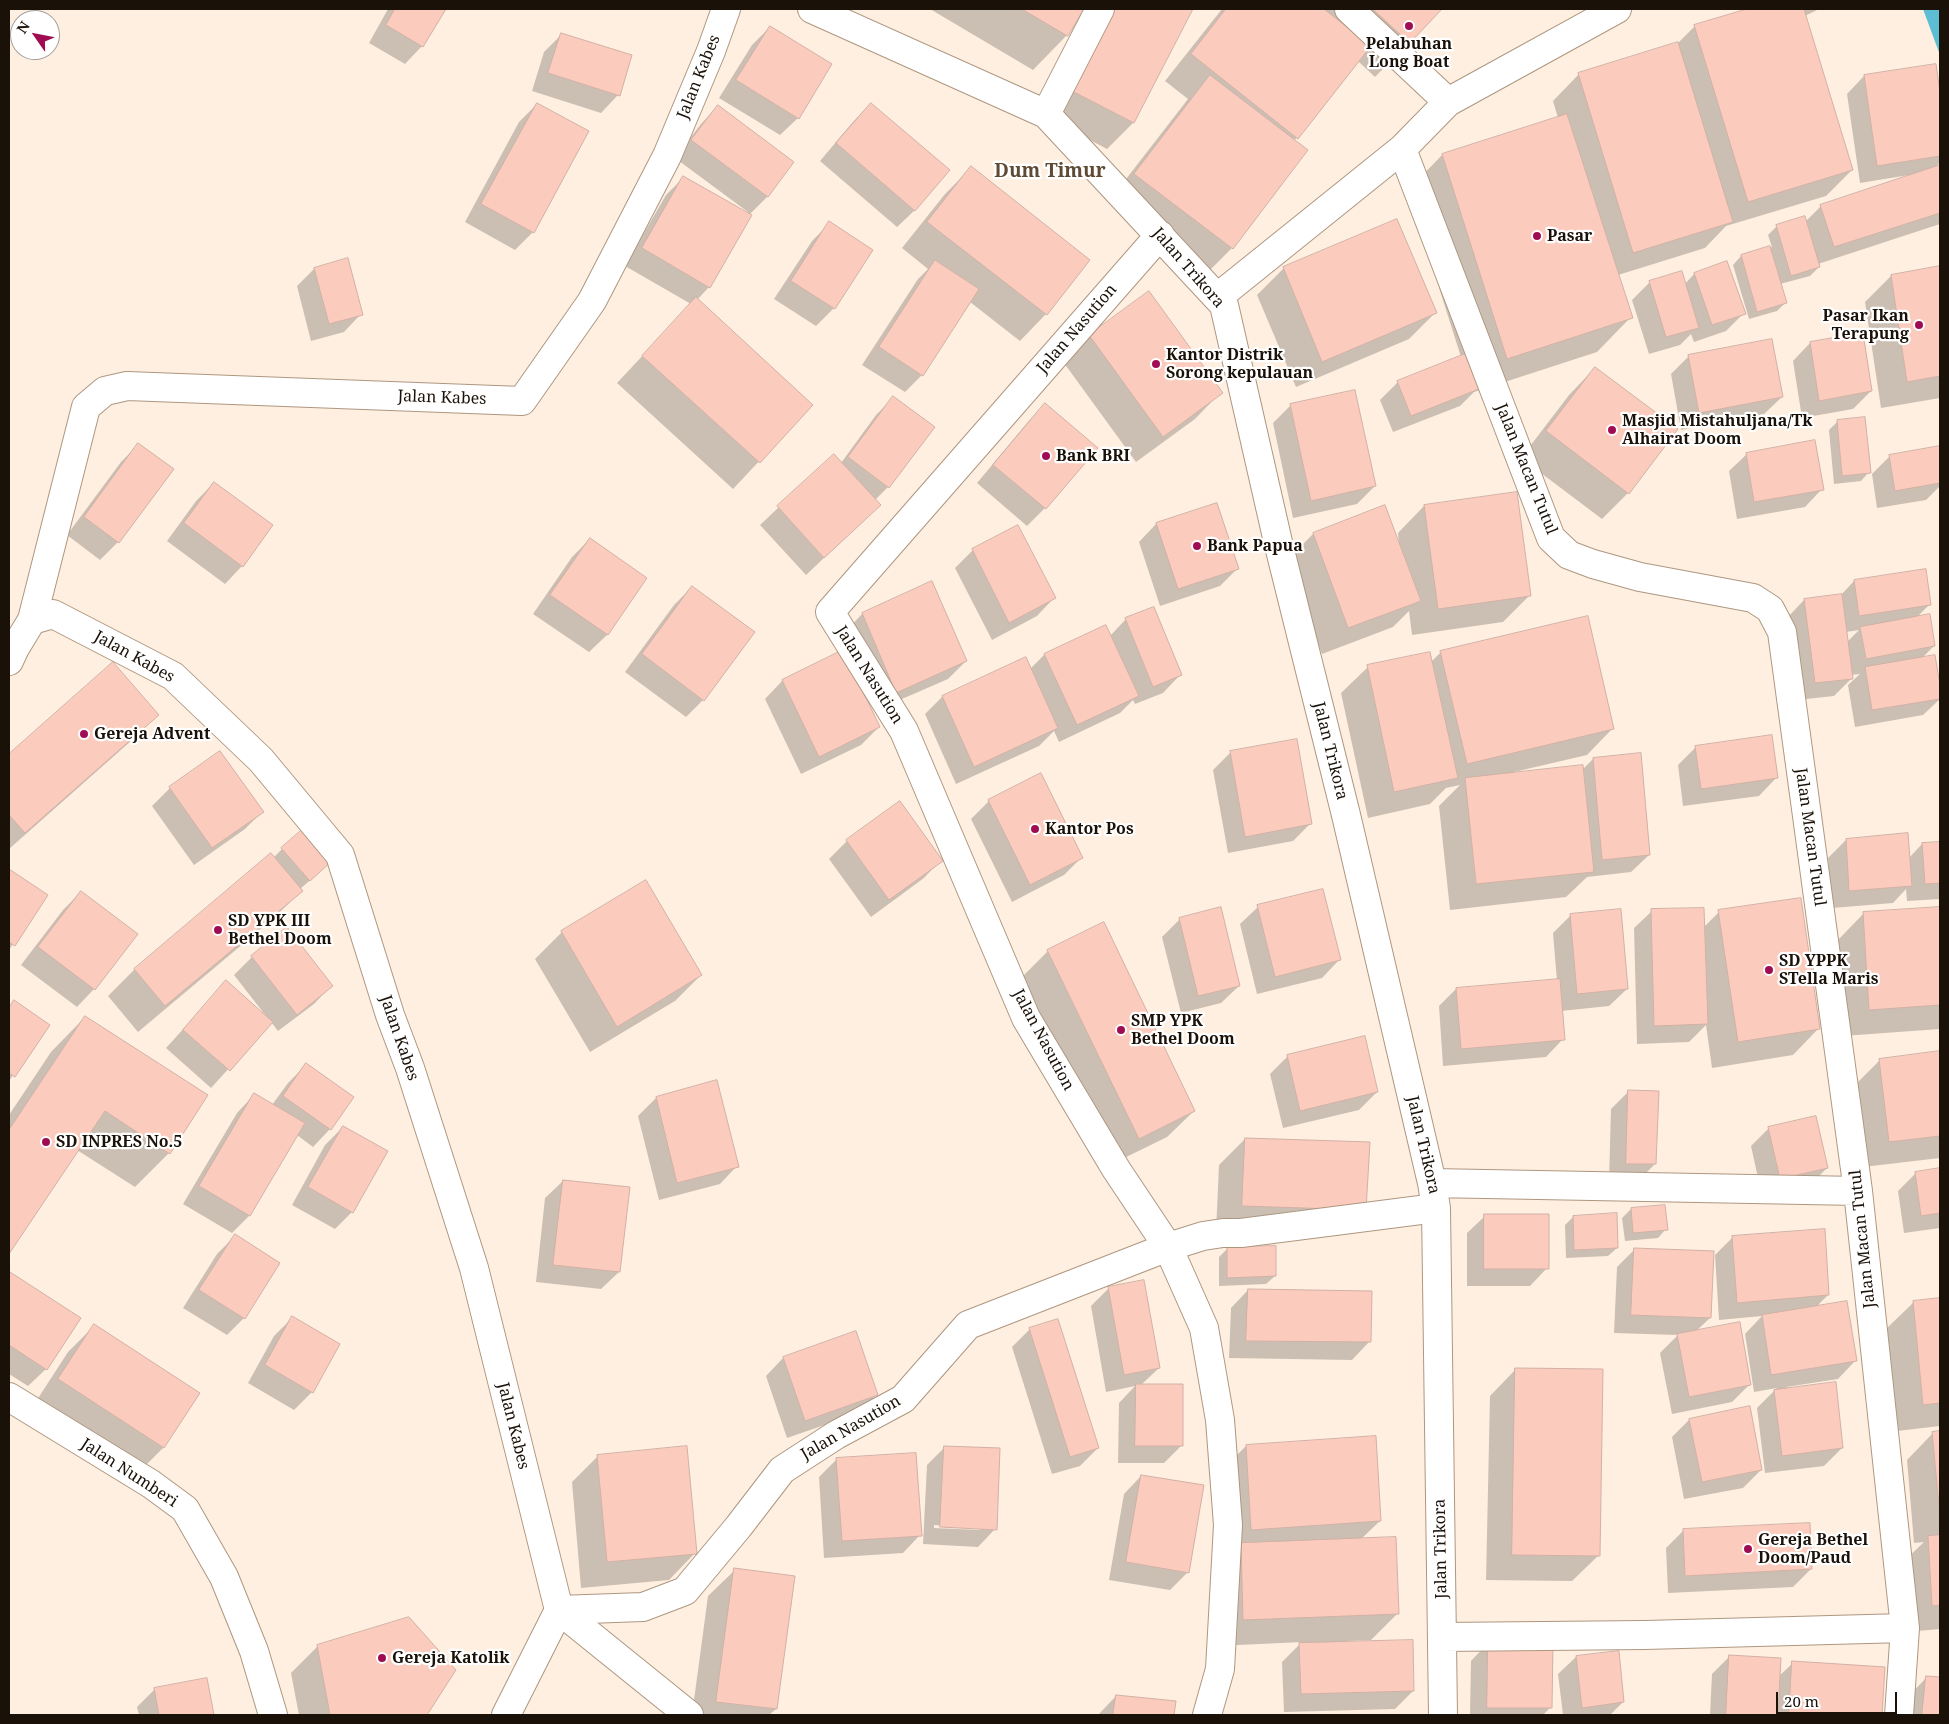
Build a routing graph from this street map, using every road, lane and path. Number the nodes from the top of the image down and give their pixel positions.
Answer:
1 (726, 9) edge
2 (812, 9) edge
3 (1100, 9) edge
4 (1349, 9) edge
5 (1616, 9) edge
6 (1448, 102) junction
7 (1046, 114) junction
8 (1402, 149) junction
9 (1160, 235) junction
10 (1218, 297) junction
11 (32, 620) junction
12 (11, 652) edge
13 (1858, 1191) junction
14 (1434, 1195) junction
15 (1168, 1247) junction
16 (9, 1397) edge
17 (559, 1610) junction
18 (1905, 1628) junction
19 (1442, 1637) junction
20 (273, 1715) edge
21 (506, 1715) edge
22 (689, 1715) edge
23 (1208, 1715) edge
24 (1443, 1715) edge
25 (1899, 1715) edge

1 - 11 street, Jalan Kabes
2 - 7 street, Jalan Trikora
3 - 7 street
4 - 6 street
5 - 6 street
6 - 8 street
7 - 9 street, Jalan Trikora
8 - 10 street
8 - 13 street, Jalan Macan Tutul
9 - 10 street, Jalan Trikora
9 - 15 street, Jalan Nasution
10 - 14 street, Jalan Trikora
11 - 12 street, Jalan Kabes
11 - 17 street, Jalan Kabes
13 - 14 street
13 - 18 street, Jalan Macan Tutul
14 - 15 street
14 - 19 street, Jalan Trikora
15 - 17 street, Jalan Nasution
15 - 23 street
16 - 20 street, Jalan Numberi
17 - 21 street
17 - 22 street
18 - 19 street
18 - 25 street, Jalan Macan Tutul
19 - 24 street, Jalan Trikora

